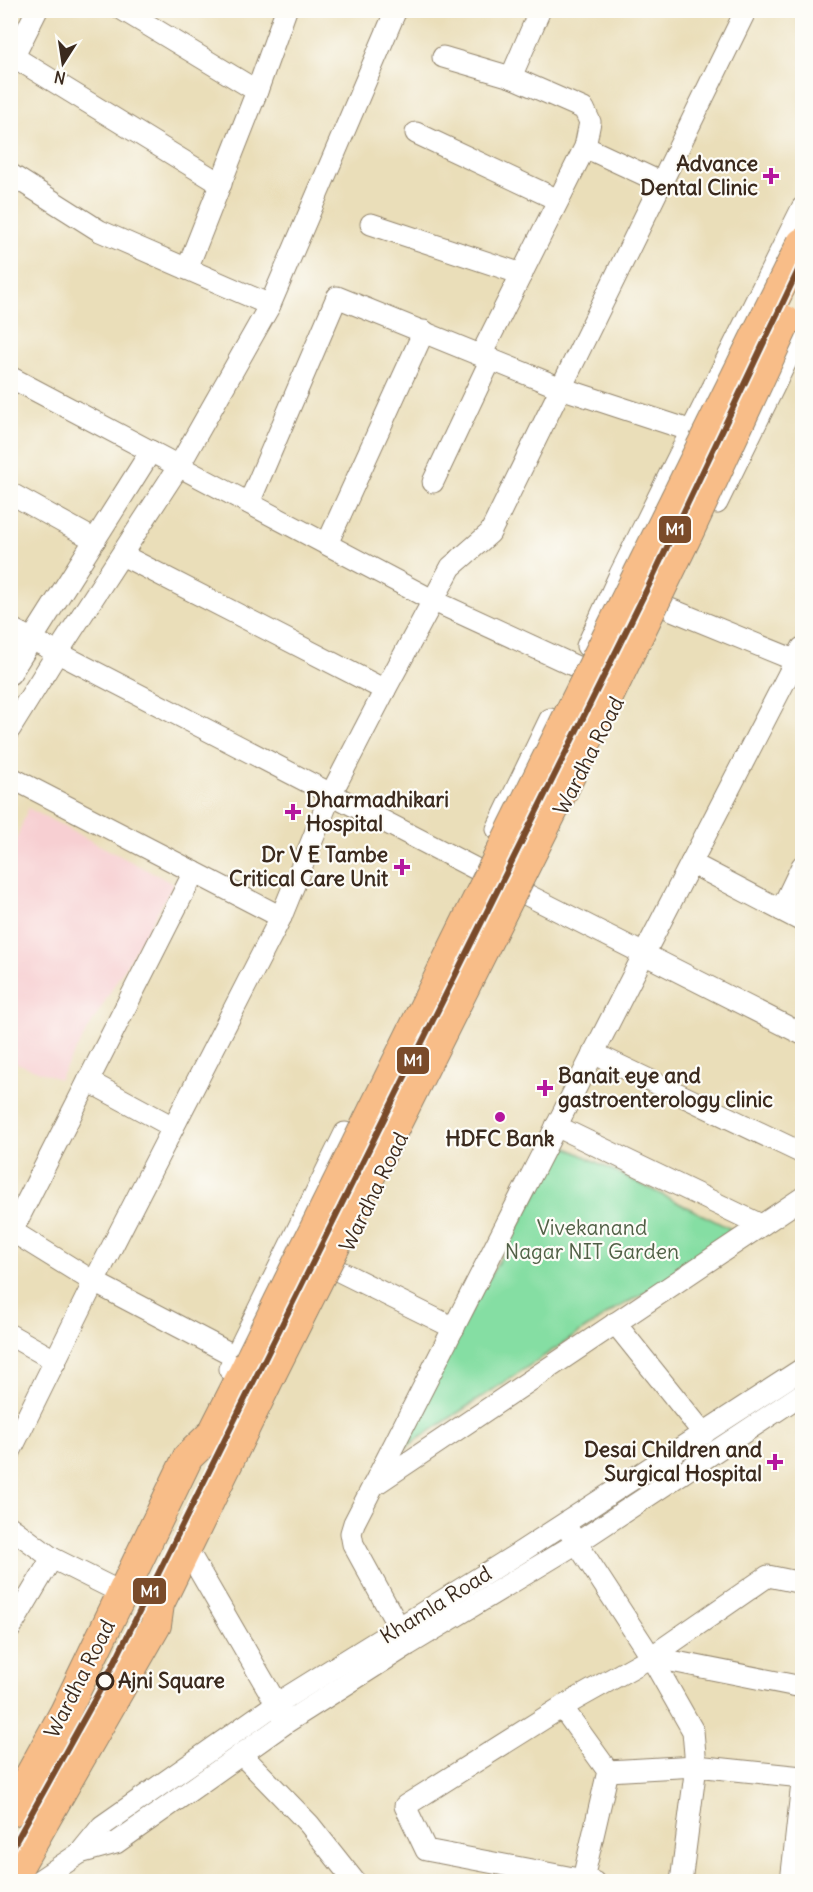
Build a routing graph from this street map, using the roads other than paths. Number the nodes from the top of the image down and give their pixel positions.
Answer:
1 (37, 10) edge
2 (123, 10) edge
3 (286, 10) edge
4 (396, 10) edge
5 (540, 10) edge
6 (746, 10) edge
7 (443, 57) dead end
8 (12, 60) edge
9 (512, 77) junction
10 (257, 91) junction
11 (416, 133) dead end
12 (585, 147) junction
13 (10, 174) edge
14 (662, 183) junction
15 (221, 184) junction
16 (558, 200) junction
17 (802, 208) edge
18 (371, 224) dead end
19 (802, 243) edge
20 (188, 269) junction
21 (522, 274) junction
22 (802, 286) edge
23 (270, 305) junction
24 (802, 329) edge
25 (424, 331) junction
26 (486, 357) junction
27 (10, 377) edge
28 (561, 388) junction
29 (692, 431) junction
30 (165, 459) junction
31 (433, 482) dead end
32 (10, 493) edge
33 (249, 503) junction
34 (95, 540) junction
35 (327, 544) junction
36 (122, 555) junction
37 (434, 601) junction
38 (665, 607) junction
39 (10, 628) edge
40 (45, 646) junction
41 (800, 658) edge
42 (577, 667) junction
43 (10, 675) edge
44 (385, 690) junction
45 (10, 729) edge
46 (10, 777) edge
47 (331, 794) junction
48 (691, 863) junction
49 (802, 866) edge
50 (478, 870) junction
51 (194, 872) junction
52 (522, 892) junction
53 (781, 910) junction
54 (280, 916) junction
55 (802, 921) edge
56 (644, 954) junction
57 (802, 1034) edge
58 (593, 1053) junction
59 (88, 1081) junction
60 (556, 1125) junction
61 (173, 1127) junction
62 (802, 1153) edge
63 (802, 1198) edge
64 (761, 1226) junction
65 (11, 1231) edge
66 (337, 1270) junction
67 (94, 1282) junction
68 (615, 1323) junction
69 (454, 1328) junction
70 (10, 1335) edge
71 (236, 1356) junction
72 (56, 1361) junction
73 (802, 1369) edge
74 (802, 1394) edge
75 (704, 1434) junction
76 (10, 1452) edge
77 (188, 1457) junction
78 (373, 1486) junction
79 (564, 1524) junction
80 (10, 1527) edge
81 (577, 1543) junction
82 (52, 1558) junction
83 (192, 1558) junction
84 (802, 1583) edge
85 (122, 1593) junction
86 (156, 1625) junction
87 (399, 1628) junction
88 (10, 1629) edge
89 (651, 1657) junction
90 (802, 1687) edge
91 (562, 1707) junction
92 (282, 1713) junction
93 (241, 1755) junction
94 (696, 1766) junction
95 (608, 1771) junction
96 (802, 1777) edge
97 (802, 1783) edge
98 (10, 1812) edge
99 (80, 1853) junction
100 (589, 1880) edge
101 (10, 1881) edge
102 (37, 1881) edge
103 (356, 1881) edge
104 (681, 1881) edge
105 (790, 1881) edge

1 - 8 street
2 - 10 street
3 - 10 street
4 - 23 street
5 - 9 street
6 - 14 street
7 - 9 street
8 - 15 street
9 - 12 street
10 - 15 street
11 - 16 street
12 - 14 street
12 - 16 street
13 - 20 street
14 - 28 street
15 - 20 street
16 - 21 street
17 - 29 street, Wardha Road
18 - 21 street
19 - 77 highway, bridge
20 - 23 street
21 - 26 street
22 - 86 highway, bridge
23 - 30 street
24 - 38 street, Wardha Road
25 - 26 street
25 - 33 street
25 - 35 street
26 - 28 street
26 - 31 street
27 - 30 street
28 - 29 street
28 - 37 street
29 - 42 street, Wardha Road
30 - 33 street
30 - 34 street
30 - 36 street
32 - 34 street
33 - 35 street
34 - 40 street
35 - 37 street
36 - 40 street
36 - 44 street
37 - 42 street
37 - 44 street
38 - 41 street
38 - 52 street, Wardha Road
39 - 40 street
40 - 43 street
40 - 45 street
40 - 47 street
41 - 48 street
42 - 50 street, Wardha Road
44 - 47 street
46 - 51 street
47 - 50 street
47 - 54 street
48 - 53 street
48 - 56 street
49 - 53 street
50 - 52 street
50 - 71 street, Wardha Road
51 - 54 street
51 - 59 street
52 - 56 street
52 - 66 street, Wardha Road
53 - 55 street
54 - 61 street
56 - 57 street
56 - 58 street
58 - 60 street
58 - 62 street
59 - 61 street
59 - 65 street
60 - 64 street
60 - 69 street
61 - 67 street
63 - 64 street
64 - 68 street
65 - 67 street
66 - 69 street
66 - 83 street, Wardha Road
67 - 71 street
67 - 72 street
68 - 75 street
68 - 78 street
69 - 78 street
70 - 72 street
71 - 77 street, Wardha Road
72 - 76 street
73 - 75 street, Khamla Road
74 - 81 street, Khamla Road
75 - 79 street, Khamla Road
77 - 85 highway, Wardha Road
78 - 87 street
79 - 81 street
79 - 87 street, Khamla Road
80 - 82 street
81 - 89 street
81 - 92 street, Khamla Road
82 - 85 street
82 - 88 street
83 - 86 street, Wardha Road
83 - 92 street
84 - 89 street
85 - 98 highway, Wardha Road
86 - 101 highway, Wardha Road
87 - 92 street, Khamla Road
89 - 90 street
89 - 91 street
89 - 94 street
91 - 95 street
91 - 100 street
92 - 93 street, Khamla Road
92 - 99 street, Khamla Road
93 - 99 street, Khamla Road
93 - 103 street
94 - 95 street
94 - 96 street
94 - 104 street
95 - 100 street
97 - 105 street
99 - 102 street, Khamla Road

